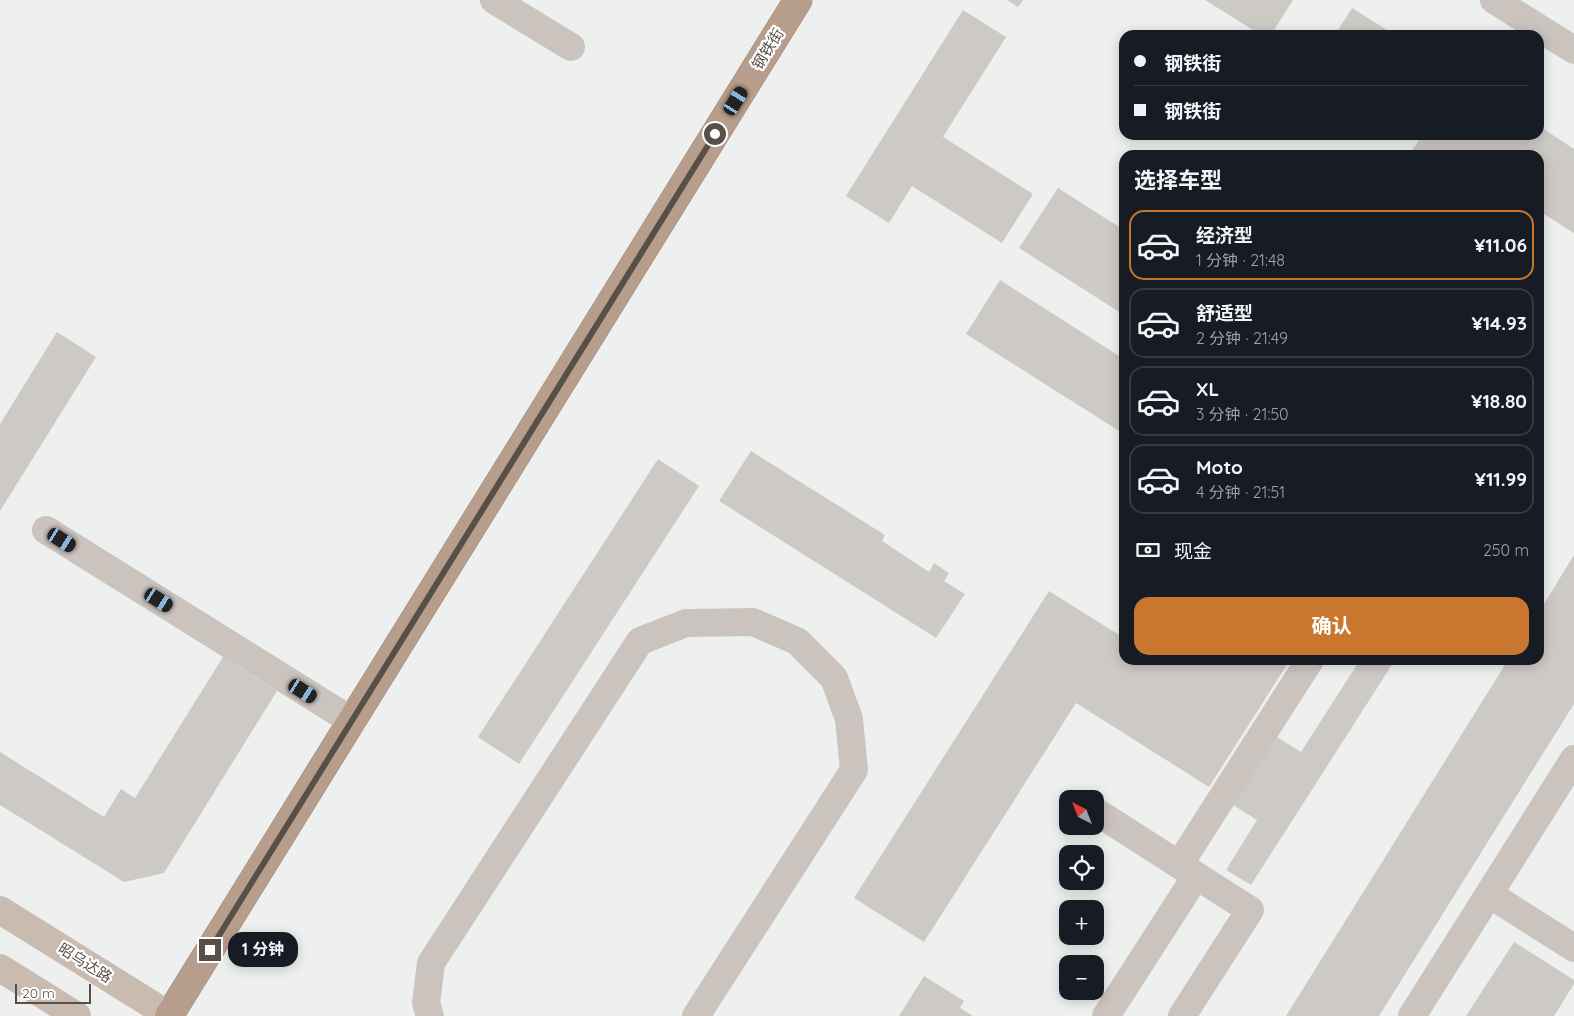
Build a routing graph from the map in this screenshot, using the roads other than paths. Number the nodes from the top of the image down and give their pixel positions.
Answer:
1 (494, 0) edge
2 (798, 0) edge
3 (1494, 0) edge
4 (1542, 30) edge
5 (1544, 31) edge
6 (571, 48) dead end
7 (1574, 50) edge
8 (46, 530) dead end
9 (1307, 665) edge
10 (352, 721) junction
11 (1574, 759) edge
12 (1104, 817) edge
13 (1188, 870) junction
14 (1489, 894) junction
15 (0, 910) edge
16 (1574, 948) edge
17 (0, 968) edge
18 (77, 1016) edge
19 (170, 1016) edge
20 (430, 1016) edge
21 (696, 1016) edge
22 (1106, 1016) edge
23 (1182, 1016) edge
24 (1412, 1016) edge

1 - 6 street
2 - 10 highway, 钢铁街
3 - 4 street
5 - 7 street
8 - 10 street
9 - 13 street
10 - 19 highway, 钢铁街
11 - 14 street
12 - 13 street
13 - 22 street
13 - 23 street
14 - 16 street
14 - 24 street
15 - 19 main road, 昭乌达路
17 - 18 main road
20 - 21 street

